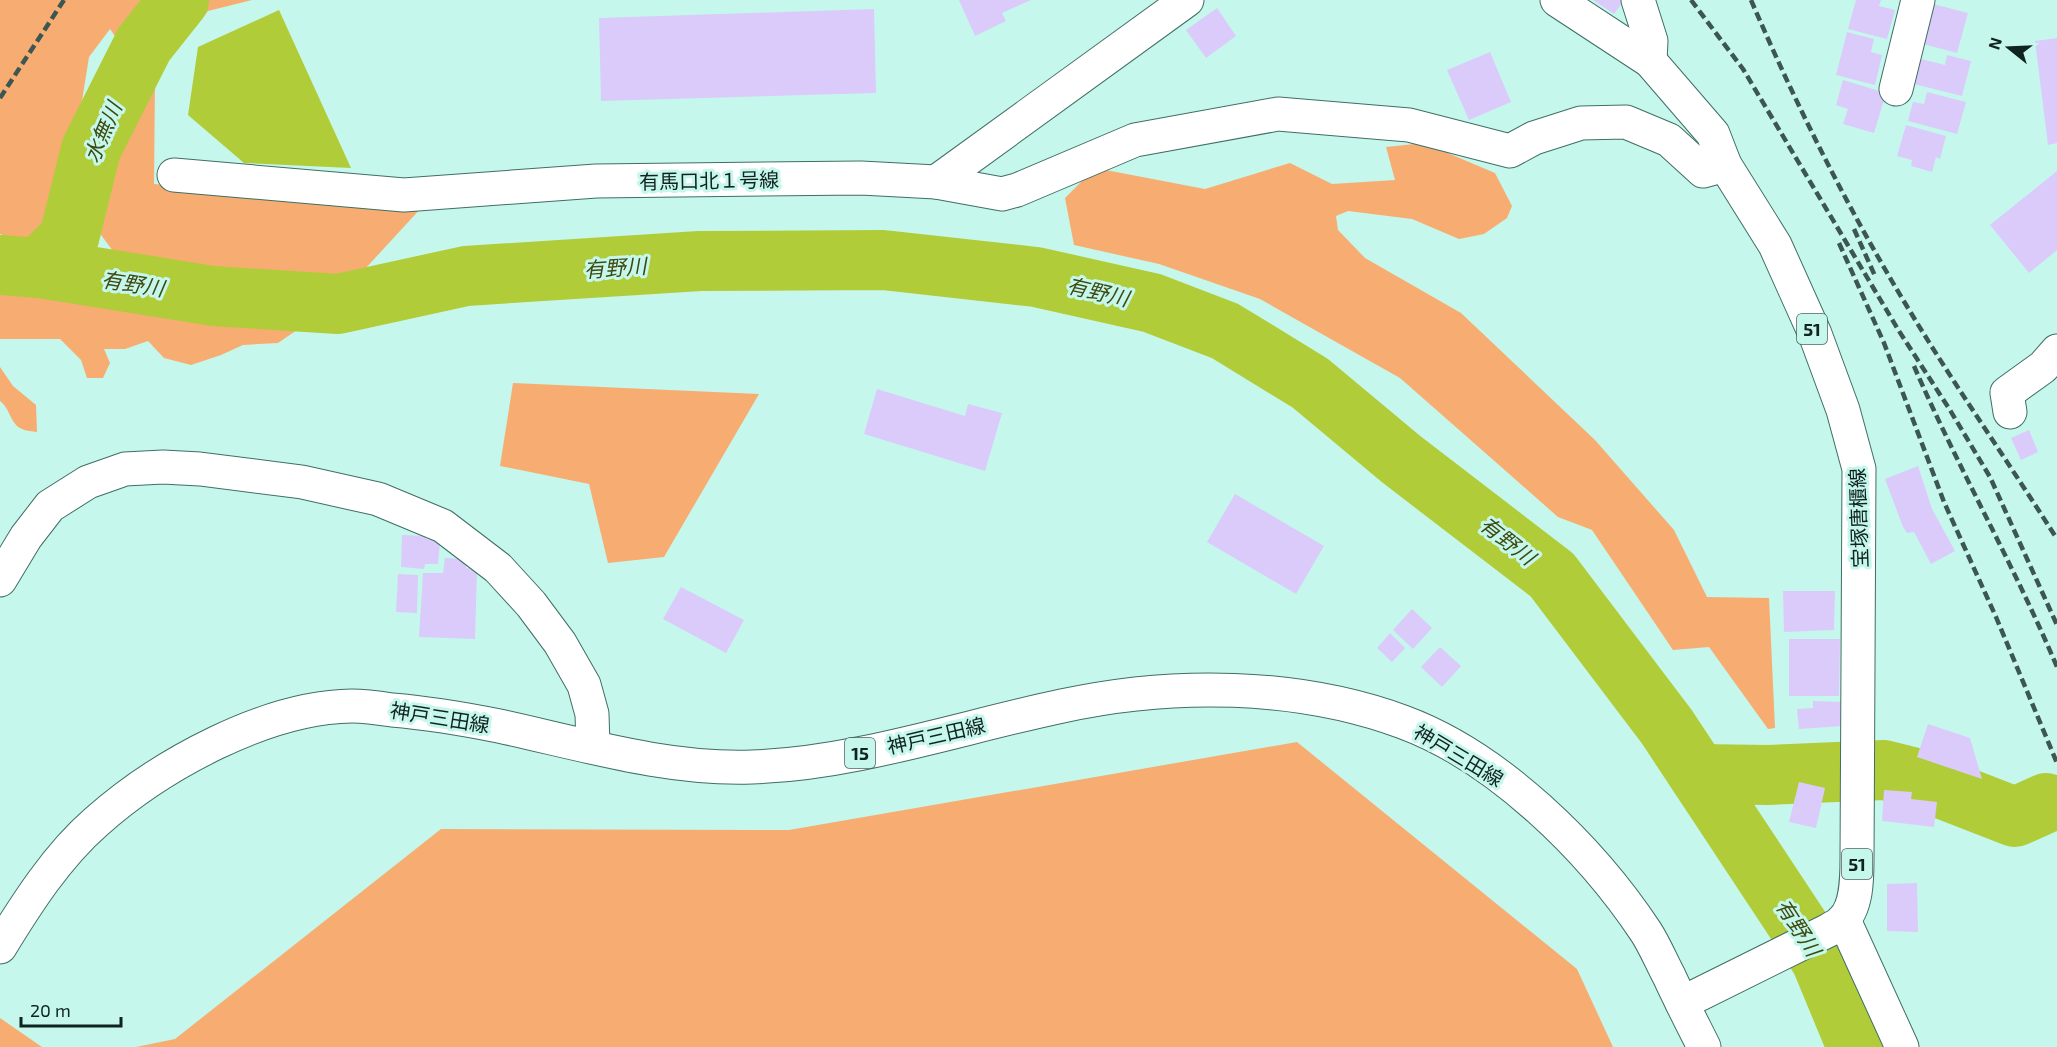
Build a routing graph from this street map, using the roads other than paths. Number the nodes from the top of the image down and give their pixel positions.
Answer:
1 (1187, 0) edge
2 (1557, 0) edge
3 (1638, 0) edge
4 (1918, 0) edge
5 (1650, 61) junction
6 (1896, 89) dead end
7 (1725, 165) junction
8 (174, 175) dead end
9 (936, 182) junction
10 (2057, 351) edge
11 (2010, 412) dead end
12 (0, 580) edge
13 (593, 746) junction
14 (1836, 925) junction
15 (0, 947) edge
16 (1682, 1003) junction
17 (1704, 1047) edge
18 (1902, 1047) edge

1 - 9 main road
2 - 5 main road, 宝塚唐櫃線 / 51
3 - 5 main road
4 - 6 main road
5 - 7 main road, 宝塚唐櫃線 / 51
7 - 9 main road, 有馬口北１号線
7 - 14 main road, 宝塚唐櫃線 / 51
8 - 9 main road, 有馬口北１号線
10 - 11 main road
12 - 13 main road
13 - 15 main road, 神戸三田線 / 15
13 - 16 main road, 神戸三田線 / 15
14 - 16 main road
14 - 18 main road
16 - 17 main road, 神戸三田線 / 15

